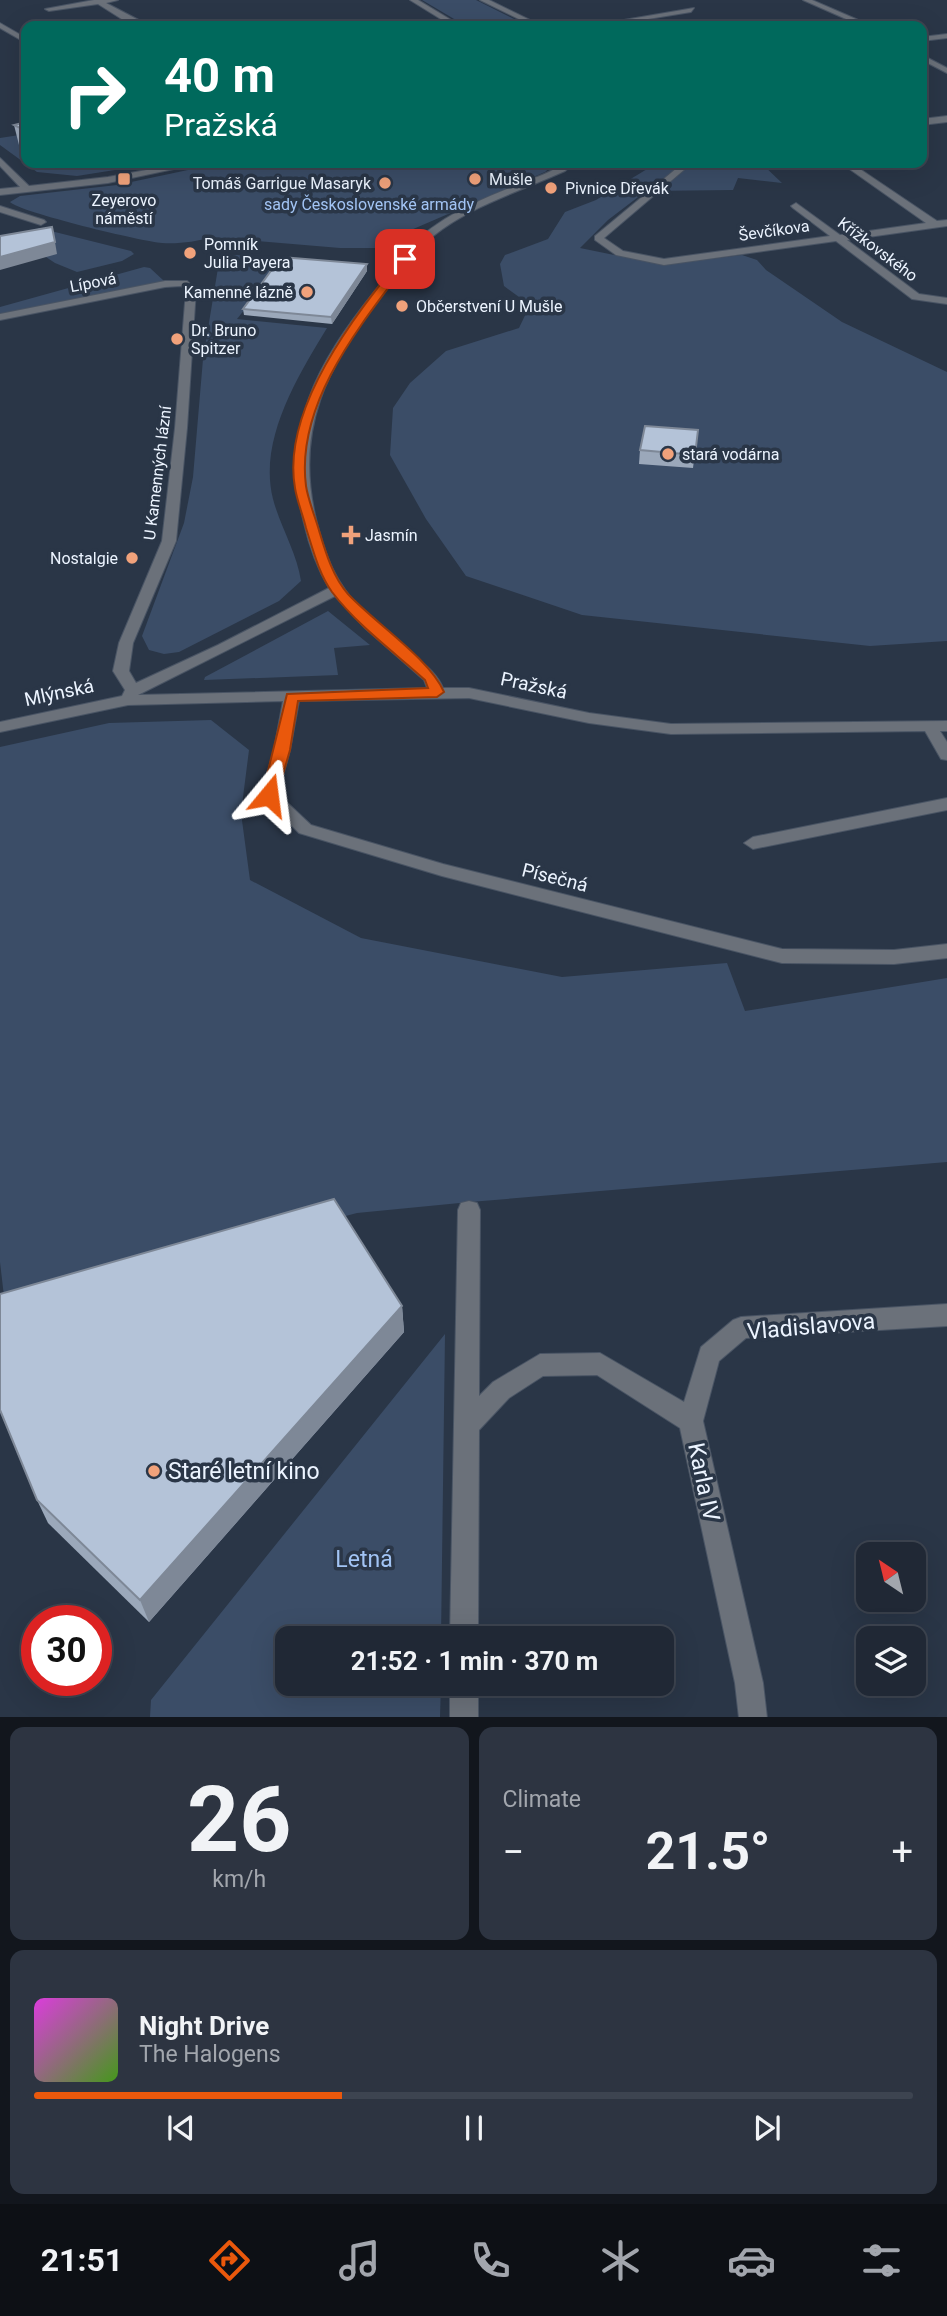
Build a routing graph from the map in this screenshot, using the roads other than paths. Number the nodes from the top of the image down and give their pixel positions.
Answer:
1 (115, 0) edge
2 (413, 0) edge
3 (483, 0) edge
4 (806, 0) edge
5 (96, 1) edge
6 (49, 9) dead end
7 (691, 10) dead end
8 (131, 21) edge
9 (449, 21) edge
10 (527, 21) edge
11 (624, 21) edge
12 (856, 21) edge
13 (0, 25) edge
14 (947, 36) edge
15 (21, 38) edge
16 (927, 38) edge
17 (927, 60) edge
18 (936, 65) junction
19 (927, 66) edge
20 (947, 71) edge
21 (947, 119) edge
22 (927, 121) edge
23 (0, 161) edge
24 (171, 168) edge
25 (563, 168) edge
26 (682, 168) edge
27 (852, 168) edge
28 (26, 188) junction
29 (0, 192) edge
30 (796, 206) dead end
31 (0, 209) edge
32 (41, 222) dead end
33 (947, 223) edge
34 (934, 224) junction
35 (836, 237) junction
36 (191, 289) joint
37 (947, 301) edge
38 (0, 317) edge
39 (337, 589) junction
40 (437, 692) junction
41 (130, 695) junction
42 (292, 697) junction
43 (0, 727) edge
44 (939, 727) edge
45 (947, 755) edge
46 (947, 804) edge
47 (753, 843) dead end
48 (947, 951) edge
49 (468, 1210) dead end
50 (947, 1315) edge
51 (691, 1421) junction
52 (468, 1424) junction
53 (464, 1626) edge
54 (464, 1696) edge
55 (464, 1717) edge
56 (753, 1717) edge

1 - 5 street
2 - 9 street
3 - 10 street
4 - 12 street
5 - 6 street
5 - 8 street
7 - 11 street
13 - 15 street
14 - 16 street
17 - 18 street
18 - 19 street
18 - 20 street
21 - 22 street
23 - 28 street
24 - 28 street
25 - 39 street
26 - 35 street, Ševčíkova
27 - 34 street
28 - 29 street
30 - 35 street, Křížkovského
31 - 32 street
33 - 34 street, Ševčíkova
34 - 35 street, Ševčíkova
35 - 37 street, Křížkovského
36 - 38 street, Lípová
36 - 41 street, U Kamenných lázní
39 - 40 street
39 - 41 street
40 - 42 street, Pražská
40 - 44 street, Pražská
41 - 42 street, Pražská
41 - 43 street, Mlýnská
42 - 48 street, Písečná
44 - 45 street, Pražská
46 - 47 street
49 - 52 street
50 - 51 street, Vladislavova
51 - 52 street, Karla IV
51 - 56 street, Karla IV
52 - 53 street
54 - 55 street

